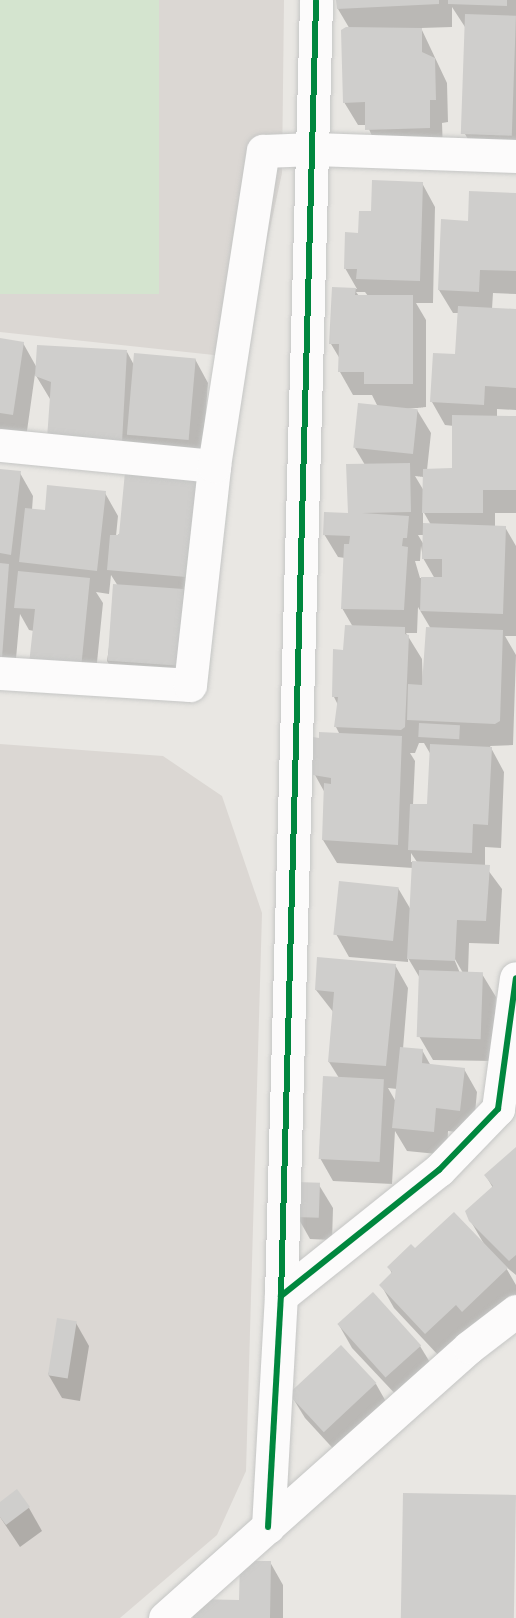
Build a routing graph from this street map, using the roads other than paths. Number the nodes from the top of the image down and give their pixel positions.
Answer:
1 (316, 0) edge
2 (314, 148) junction
3 (516, 156) edge
4 (0, 445) edge
5 (214, 466) junction
6 (0, 673) edge
7 (516, 978) edge
8 (281, 1296) junction
9 (516, 1311) edge
10 (268, 1527) junction
11 (165, 1618) edge

1 - 2 street
2 - 3 street
2 - 5 street
2 - 8 street
4 - 5 street
5 - 6 street
7 - 8 street
8 - 10 street
9 - 10 street
10 - 11 street

